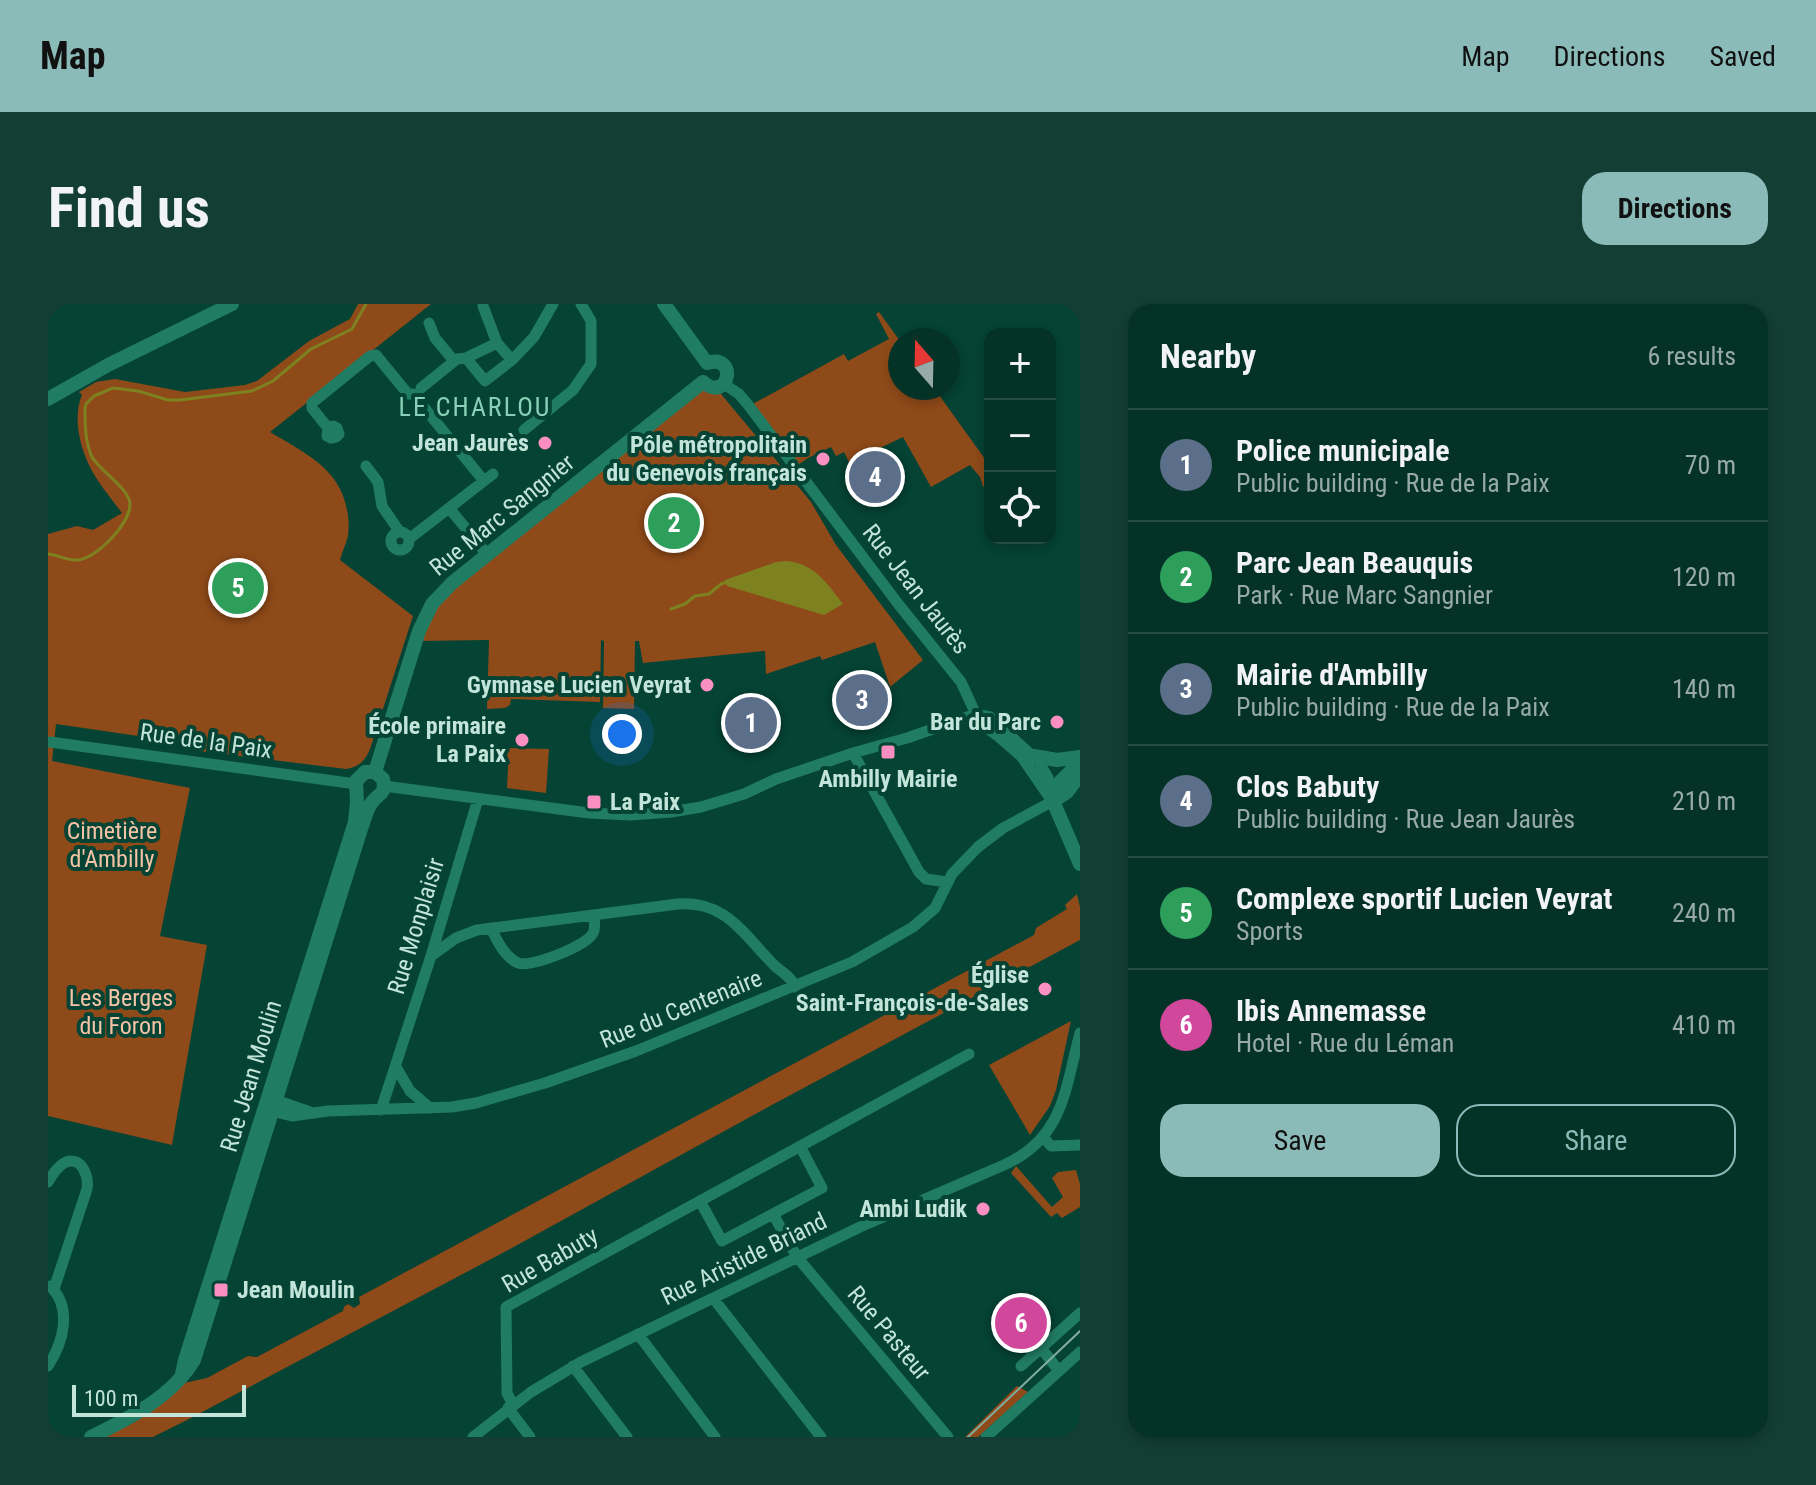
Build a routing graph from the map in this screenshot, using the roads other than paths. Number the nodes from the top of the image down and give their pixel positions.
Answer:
1 (232, 304) edge
2 (553, 304) edge
3 (581, 304) edge
4 (664, 304) edge
5 (483, 306) dead end
6 (429, 323) dead end
7 (497, 343) junction
8 (460, 359) junction
9 (512, 360) junction
10 (707, 363) junction
11 (703, 382) junction
12 (724, 384) junction
13 (421, 388) dead end
14 (48, 399) edge
15 (328, 428) dead end
16 (524, 430) dead end
17 (366, 466) dead end
18 (449, 508) junction
19 (487, 554) junction
20 (976, 714) junction
21 (50, 742) dead end
22 (853, 753) junction
23 (1034, 756) junction
24 (1080, 759) edge
25 (375, 772) junction
26 (1080, 775) edge
27 (384, 786) junction
28 (356, 787) junction
29 (374, 799) junction
30 (478, 799) junction
31 (1053, 801) junction
32 (1080, 864) edge
33 (947, 882) junction
34 (594, 915) junction
35 (491, 928) junction
36 (431, 956) junction
37 (795, 987) junction
38 (1080, 1033) edge
39 (969, 1054) dead end
40 (396, 1066) junction
41 (270, 1105) junction
42 (432, 1109) junction
43 (381, 1110) junction
44 (1044, 1138) junction
45 (1080, 1145) edge
46 (800, 1146) junction
47 (48, 1182) edge
48 (700, 1201) junction
49 (773, 1214) junction
50 (797, 1257) junction
51 (51, 1286) edge
52 (713, 1298) junction
53 (1080, 1313) edge
54 (638, 1334) junction
55 (1041, 1348) junction
56 (1080, 1352) edge
57 (48, 1366) edge
58 (573, 1366) junction
59 (1021, 1366) dead end
60 (1059, 1371) junction
61 (510, 1406) junction
62 (91, 1437) edge
63 (473, 1437) edge
64 (530, 1437) edge
65 (627, 1437) edge
66 (715, 1437) edge
67 (821, 1437) edge
68 (948, 1437) edge
69 (986, 1437) edge

1 - 14 street
2 - 9 street
3 - 16 street
4 - 10 street
5 - 7 street
6 - 8 street
7 - 8 street
7 - 9 street
8 - 9 street
8 - 13 street
10 - 11 street
10 - 12 street
11 - 12 street
11 - 19 street, Rue Marc Sangnier
12 - 20 street, Rue Jean Jaurès
15 - 18 street
17 - 18 street
18 - 19 street
19 - 25 street, Rue Marc Sangnier
20 - 22 street
20 - 23 street, Rue Jean Jaurès
20 - 31 street, Rue Jean Jaurès
21 - 28 street, Rue de la Paix
22 - 30 street
22 - 33 street
23 - 24 street
23 - 31 street, Rue Jean Jaurès
24 - 31 street
25 - 27 street
25 - 28 street
26 - 31 street
27 - 29 street
27 - 30 street
28 - 29 street
28 - 41 street, Rue Jean Moulin
29 - 41 street, Rue Jean Moulin
30 - 36 street, Rue Monplaisir
31 - 32 street, Rue Jean Jaurès
31 - 33 street, Rue du Centenaire
33 - 37 street, Rue du Centenaire
34 - 35 street
34 - 35 street
34 - 37 street
35 - 36 street
36 - 40 street, Rue Monplaisir
37 - 42 street, Rue du Centenaire
38 - 44 street
39 - 46 street, Rue Babuty
40 - 42 street
40 - 43 street, Rue Monplaisir
41 - 43 street, Rue du Centenaire
41 - 62 street, Rue Jean Moulin
42 - 43 street, Rue du Centenaire
44 - 45 street
44 - 50 street, Rue Aristide Briand
46 - 48 street, Rue Babuty
46 - 49 street
47 - 51 street
48 - 49 street
48 - 61 street, Rue Babuty
49 - 50 street
50 - 52 street, Rue Aristide Briand
50 - 68 street, Rue Pasteur
51 - 57 street
52 - 54 street, Rue Aristide Briand
52 - 67 street
53 - 55 street
54 - 58 street, Rue Aristide Briand
54 - 66 street
55 - 59 street
55 - 60 street
56 - 60 street
58 - 61 street, Rue Aristide Briand
58 - 65 street
60 - 69 street
61 - 63 street, Rue Aristide Briand
61 - 64 street

